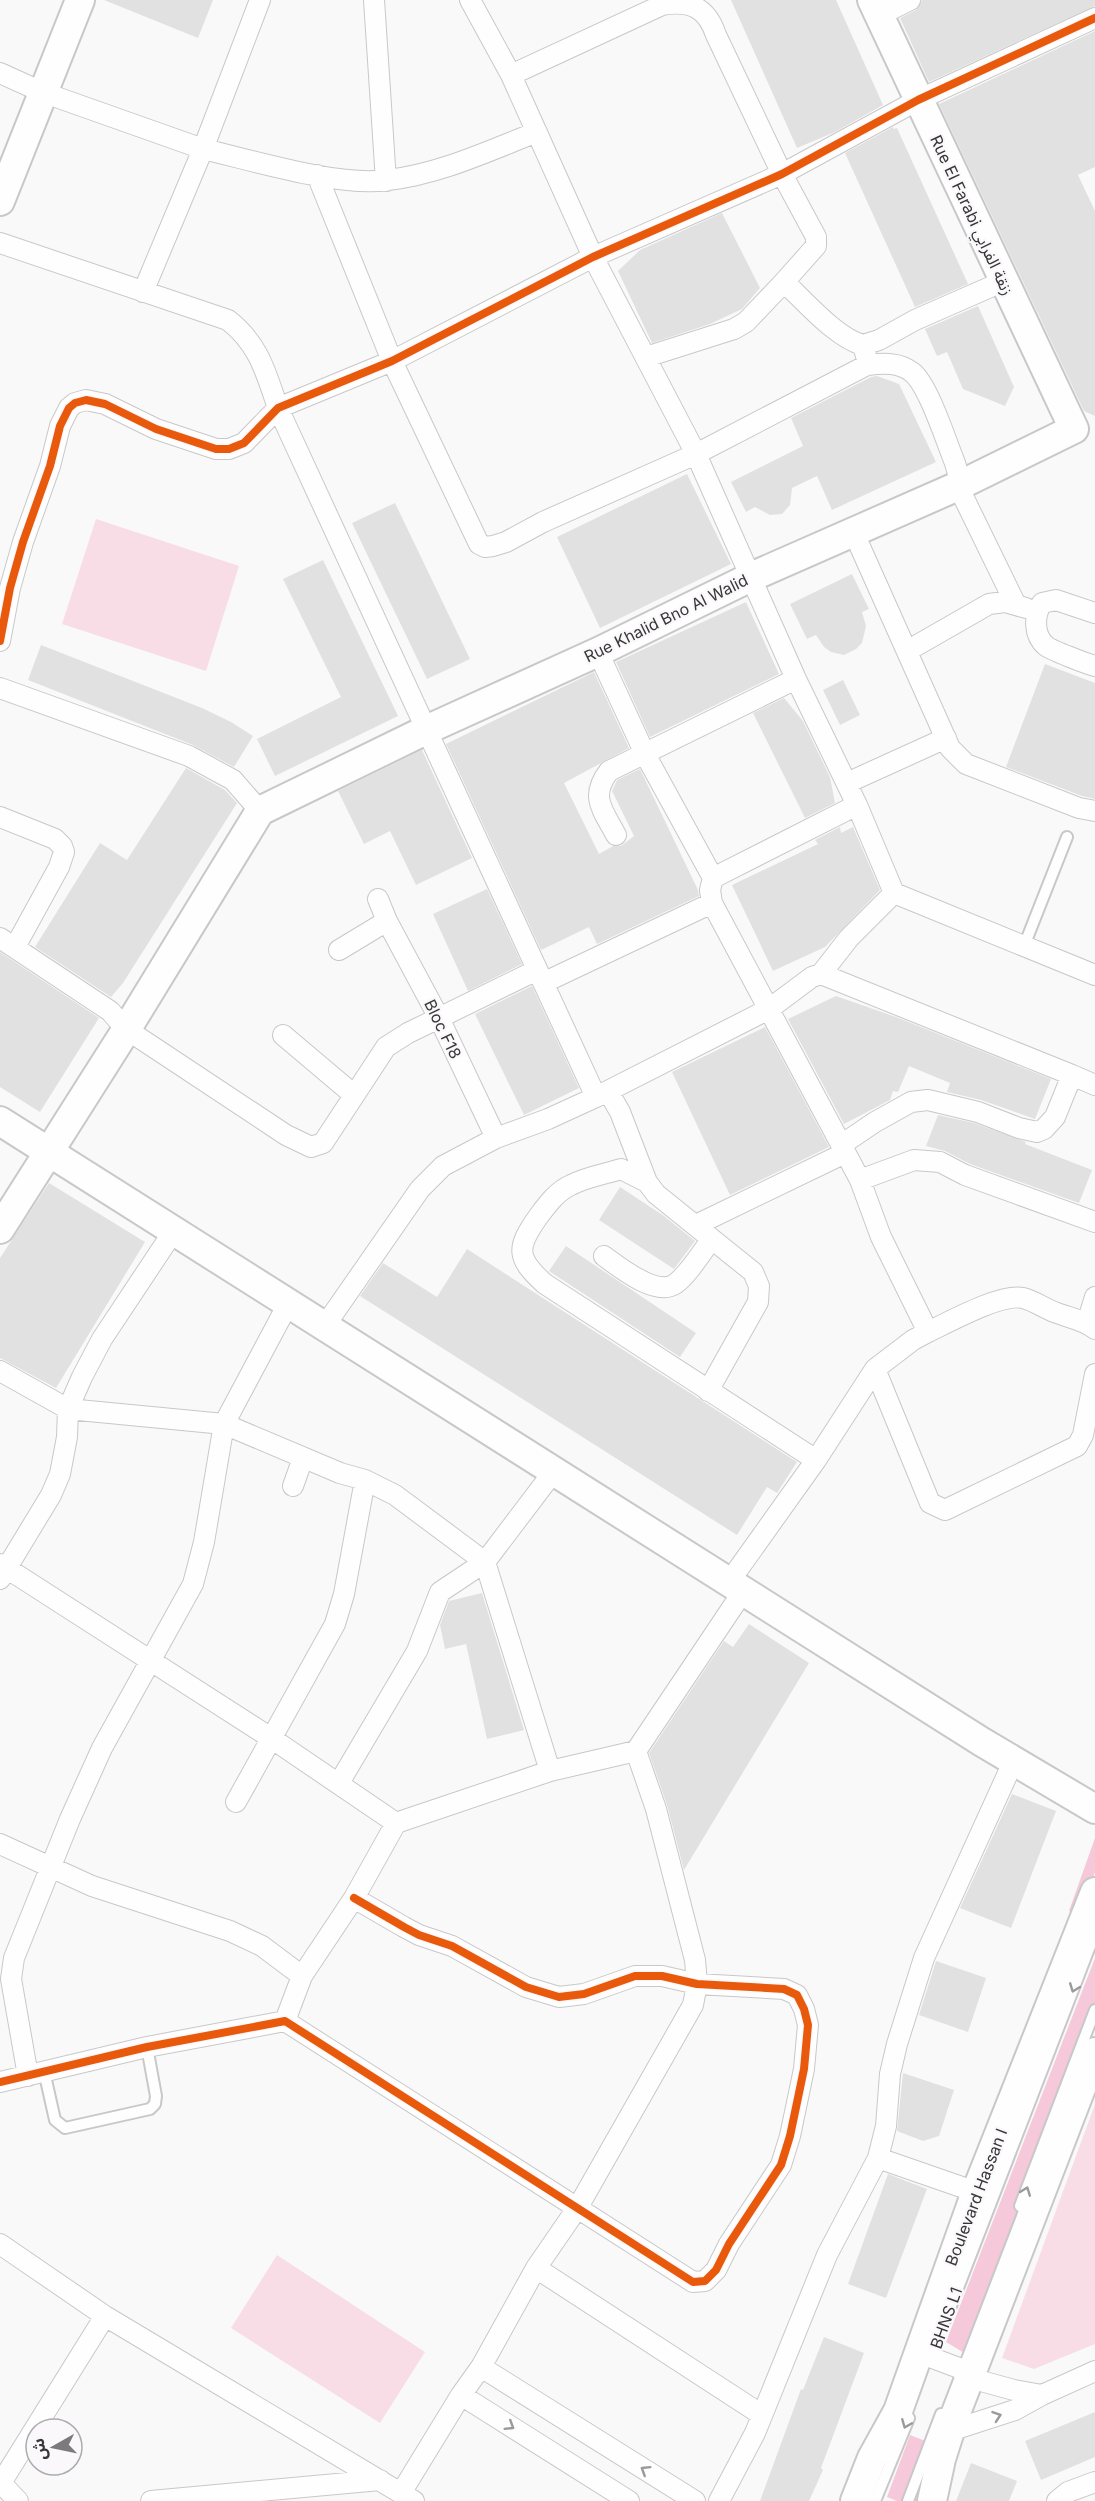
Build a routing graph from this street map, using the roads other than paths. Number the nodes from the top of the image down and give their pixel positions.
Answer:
1 (80, 0) edge
2 (260, 0) edge
3 (374, 0) edge
4 (470, 0) edge
5 (910, 0) edge
6 (875, 8) edge
7 (1095, 18) edge
8 (0, 73) edge
9 (510, 75) junction
10 (42, 92) junction
11 (918, 100) junction
12 (537, 132) junction
13 (203, 149) junction
14 (782, 174) junction
15 (316, 175) junction
16 (386, 181) junction
17 (0, 201) edge
18 (0, 243) edge
19 (593, 257) junction
20 (1004, 281) junction
21 (783, 282) junction
22 (143, 292) junction
23 (864, 345) junction
24 (646, 357) junction
25 (392, 361) junction
26 (867, 365) junction
27 (278, 408) junction
28 (1085, 434) edge
29 (696, 454) junction
30 (958, 486) junction
31 (853, 531) junction
32 (751, 577) junction
33 (1016, 605) junction
34 (1036, 611) junction
35 (1095, 613) edge
36 (0, 641) edge
37 (907, 651) junction
38 (598, 652) junction
39 (1095, 666) edge
40 (796, 679) junction
41 (0, 688) edge
42 (426, 730) junction
43 (946, 738) junction
44 (645, 754) junction
45 (847, 783) junction
46 (857, 805) junction
47 (260, 811) junction
48 (1095, 811) edge
49 (0, 817) edge
50 (616, 835) dead end
51 (1067, 837) dead end
52 (713, 878) junction
53 (894, 893) junction
54 (378, 898) dead end
55 (712, 903) junction
56 (387, 921) junction
57 (7, 943) edge
58 (1024, 946) junction
59 (339, 950) dead end
60 (821, 974) junction
61 (1095, 975) edge
62 (541, 976) junction
63 (769, 1009) junction
64 (439, 1018) junction
65 (126, 1029) junction
66 (283, 1035) dead end
67 (1072, 1075) junction
68 (1095, 1085) edge
69 (602, 1094) junction
70 (354, 1095) junction
71 (0, 1121) edge
72 (496, 1138) junction
73 (843, 1149) junction
74 (49, 1151) junction
75 (860, 1180) junction
76 (647, 1182) junction
77 (1095, 1222) edge
78 (696, 1225) junction
79 (0, 1228) edge
80 (173, 1232) junction
81 (711, 1240) junction
82 (604, 1256) dead end
83 (1095, 1297) edge
84 (288, 1304) junction
85 (1091, 1326) edge
86 (324, 1327) junction
87 (928, 1332) junction
88 (875, 1369) junction
89 (0, 1371) edge
90 (1095, 1374) edge
91 (708, 1391) junction
92 (68, 1409) junction
93 (224, 1424) junction
94 (303, 1458) junction
95 (816, 1460) junction
96 (554, 1471) junction
97 (365, 1480) junction
98 (293, 1486) dead end
99 (486, 1562) junction
100 (3, 1571) edge
101 (736, 1586) junction
102 (150, 1658) junction
103 (271, 1738) junction
104 (636, 1751) junction
105 (1014, 1760) junction
106 (550, 1771) junction
107 (339, 1783) junction
108 (236, 1802) dead end
109 (1095, 1809) edge
110 (396, 1823) junction
111 (0, 1844) edge
112 (52, 1868) junction
113 (1095, 1892) edge
114 (354, 1898) junction
115 (1095, 1933) edge
116 (302, 1976) junction
117 (697, 1984) junction
118 (1095, 2010) edge
119 (285, 2021) junction
120 (147, 2047) junction
121 (1095, 2052) edge
122 (36, 2074) junction
123 (0, 2082) edge
124 (878, 2158) junction
125 (976, 2192) junction
126 (578, 2207) junction
127 (1014, 2222) dead end
128 (0, 2246) edge
129 (536, 2268) junction
130 (105, 2316) junction
131 (931, 2353) junction
132 (481, 2367) junction
133 (961, 2371) junction
134 (1095, 2371) edge
135 (461, 2395) junction
136 (1042, 2395) junction
137 (946, 2401) dead end
138 (913, 2409) dead end
139 (762, 2415) junction
140 (950, 2431) junction
141 (380, 2480) junction
142 (1, 2482) edge
143 (1095, 2482) edge
144 (407, 2497) edge
145 (18, 2501) edge
146 (151, 2501) edge
147 (629, 2501) edge
148 (694, 2501) edge
149 (719, 2501) edge
150 (855, 2501) edge
151 (875, 2501) edge
152 (908, 2501) edge
153 (932, 2501) edge
154 (1057, 2501) edge

1 - 10 street
2 - 13 street
3 - 16 street
4 - 9 street
5 - 6 street
6 - 11 street, Rue El Farabi زنقة الفرابي
7 - 11 street
8 - 10 street
9 - 12 street
9 - 14 street
10 - 13 street
10 - 17 street
11 - 14 street
11 - 20 street, Rue El Farabi زنقة الفرابي
12 - 16 street
12 - 19 street
13 - 15 street
13 - 22 street
14 - 19 street
14 - 21 street
15 - 16 street
15 - 25 street
18 - 22 street
19 - 24 street
19 - 25 street
20 - 23 street
20 - 28 street, Rue El Farabi زنقة الفرابي
21 - 23 street
21 - 24 street
22 - 27 street
23 - 26 street
24 - 29 street
25 - 27 street
25 - 29 street
26 - 29 street
26 - 30 street
27 - 36 street
27 - 42 street
28 - 30 street, Rue Khalid Bno Al Walid
29 - 32 street
30 - 31 street, Rue Khalid Bno Al Walid
30 - 33 street
31 - 32 street, Rue Khalid Bno Al Walid
31 - 37 street
32 - 38 street, Rue Khalid Bno Al Walid
32 - 40 street
33 - 34 street
33 - 37 street
34 - 35 street
34 - 39 street
37 - 43 street
38 - 42 street, Rue Khalid Bno Al Walid
38 - 44 street
40 - 44 street
40 - 45 street
41 - 47 street
42 - 47 street, Rue Khalid Bno Al Walid
42 - 62 street
43 - 45 street
43 - 48 street
44 - 50 street
44 - 52 street
45 - 46 street
46 - 52 street
46 - 53 street
47 - 65 street
49 - 57 street
51 - 58 lane
52 - 55 street
53 - 58 street
53 - 60 street
54 - 56 street, Bloc F18
55 - 62 street
55 - 63 street
56 - 59 street
56 - 64 street, Bloc F18
57 - 65 street
58 - 61 street
60 - 63 street
60 - 67 street
62 - 64 street
62 - 69 street
63 - 69 street
63 - 73 street
64 - 70 street
64 - 72 street, Bloc F18
65 - 70 street
65 - 74 street
66 - 70 street
67 - 68 street
67 - 73 street
69 - 72 street
69 - 76 street
71 - 74 street
72 - 86 street
73 - 75 street
73 - 78 street
74 - 79 street
74 - 80 street
75 - 77 street
75 - 87 street
76 - 78 street
76 - 91 street
78 - 81 street
80 - 84 street
80 - 92 street
81 - 82 street
81 - 91 street
83 - 85 street
84 - 86 street
84 - 93 street
85 - 87 street
86 - 96 street
87 - 88 street
88 - 90 street
88 - 95 street
89 - 92 street
91 - 95 street
92 - 93 street
92 - 100 street
93 - 94 street
93 - 102 street
94 - 97 street
94 - 98 street
95 - 101 street
96 - 99 street
96 - 101 street
97 - 99 street
97 - 103 street
99 - 106 street
99 - 107 street
100 - 102 street
101 - 104 street
101 - 105 street
102 - 103 street
102 - 112 street
103 - 107 street
103 - 108 street
104 - 106 street
104 - 117 street
105 - 109 street
105 - 124 street
106 - 110 street
107 - 110 street
110 - 114 street
111 - 112 street
112 - 116 street
112 - 122 street
113 - 125 street, Boulevard Hassan I
114 - 116 street
114 - 117 street
115 -> 131 lane, BHNS L1
116 - 119 street
117 - 126 street
117 - 126 street
127 -> 118 lane
119 - 120 street
119 - 126 street
120 - 122 street
120 - 122 lane
121 - 133 street
122 - 123 street
124 - 125 street
124 - 139 street
125 - 131 street, Boulevard Hassan I
126 - 129 street
128 - 130 street
129 - 132 street
129 - 139 street
130 - 141 street
130 - 142 street
131 - 133 street
131 - 150 street, Boulevard Hassan I
132 - 135 street
148 -> 132 street
133 - 136 street
133 - 140 street
134 - 136 street
135 - 144 street
135 -> 147 street
140 -> 136 street
137 - 152 lane
138 -> 151 lane
139 - 149 street
140 - 153 street
141 - 144 street
141 - 146 street
142 - 145 street
143 - 154 street

